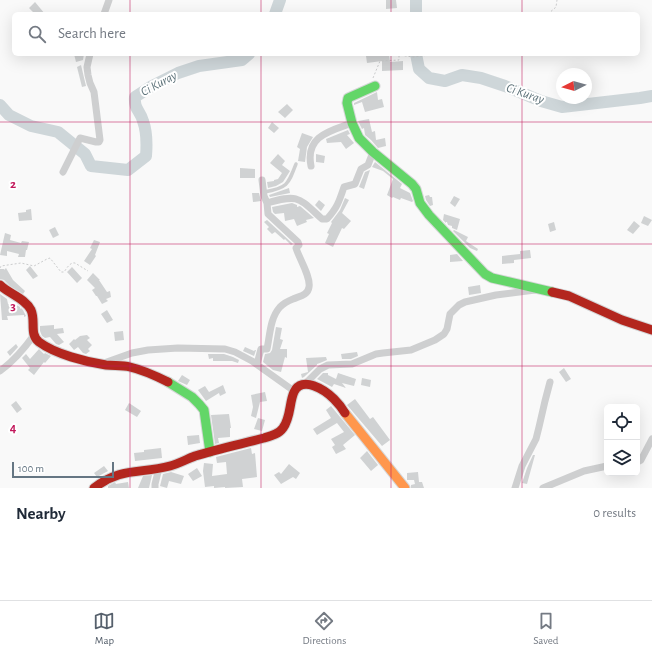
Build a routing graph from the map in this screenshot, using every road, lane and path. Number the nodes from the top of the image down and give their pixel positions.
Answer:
1 (109, 0) edge
2 (557, 0) edge
3 (105, 12) edge
4 (550, 12) edge
5 (90, 56) edge
6 (399, 56) edge
7 (406, 56) edge
8 (426, 56) edge
9 (375, 86) joint
10 (352, 123) junction
11 (373, 152) junction
12 (296, 164) dead end
13 (311, 166) dead end
14 (63, 172) dead end
15 (262, 180) dead end
16 (264, 192) junction
17 (267, 203) junction
18 (0, 268) edge
19 (88, 271) dead end
20 (0, 285) edge
21 (540, 289) junction
22 (652, 330) edge
23 (34, 335) junction
24 (102, 364) junction
25 (257, 364) junction
26 (0, 371) edge
27 (550, 382) dead end
28 (306, 383) junction
29 (294, 391) junction
30 (652, 439) edge
31 (210, 452) junction
32 (640, 460) edge
33 (604, 467) edge
34 (159, 468) junction
35 (94, 488) edge
36 (155, 488) edge
37 (405, 488) edge
38 (515, 488) edge
39 (543, 488) edge

1 - 3 street
2 - 4 path
5 - 14 street
6 - 9 path
7 - 8 path
9 - 10 street
10 - 11 street
10 - 13 street
11 - 17 street
11 - 21 street
12 - 16 lane
15 - 16 street
16 - 17 street
17 - 25 street
18 - 19 path
20 - 23 street
21 - 22 street
21 - 28 street
23 - 24 street
23 - 26 street
24 - 25 street
24 - 31 street
25 - 29 street
27 - 38 street
28 - 29 street
28 - 37 street
29 - 31 street
30 - 32 street
31 - 34 street
33 - 39 street
34 - 35 street
34 - 36 street

